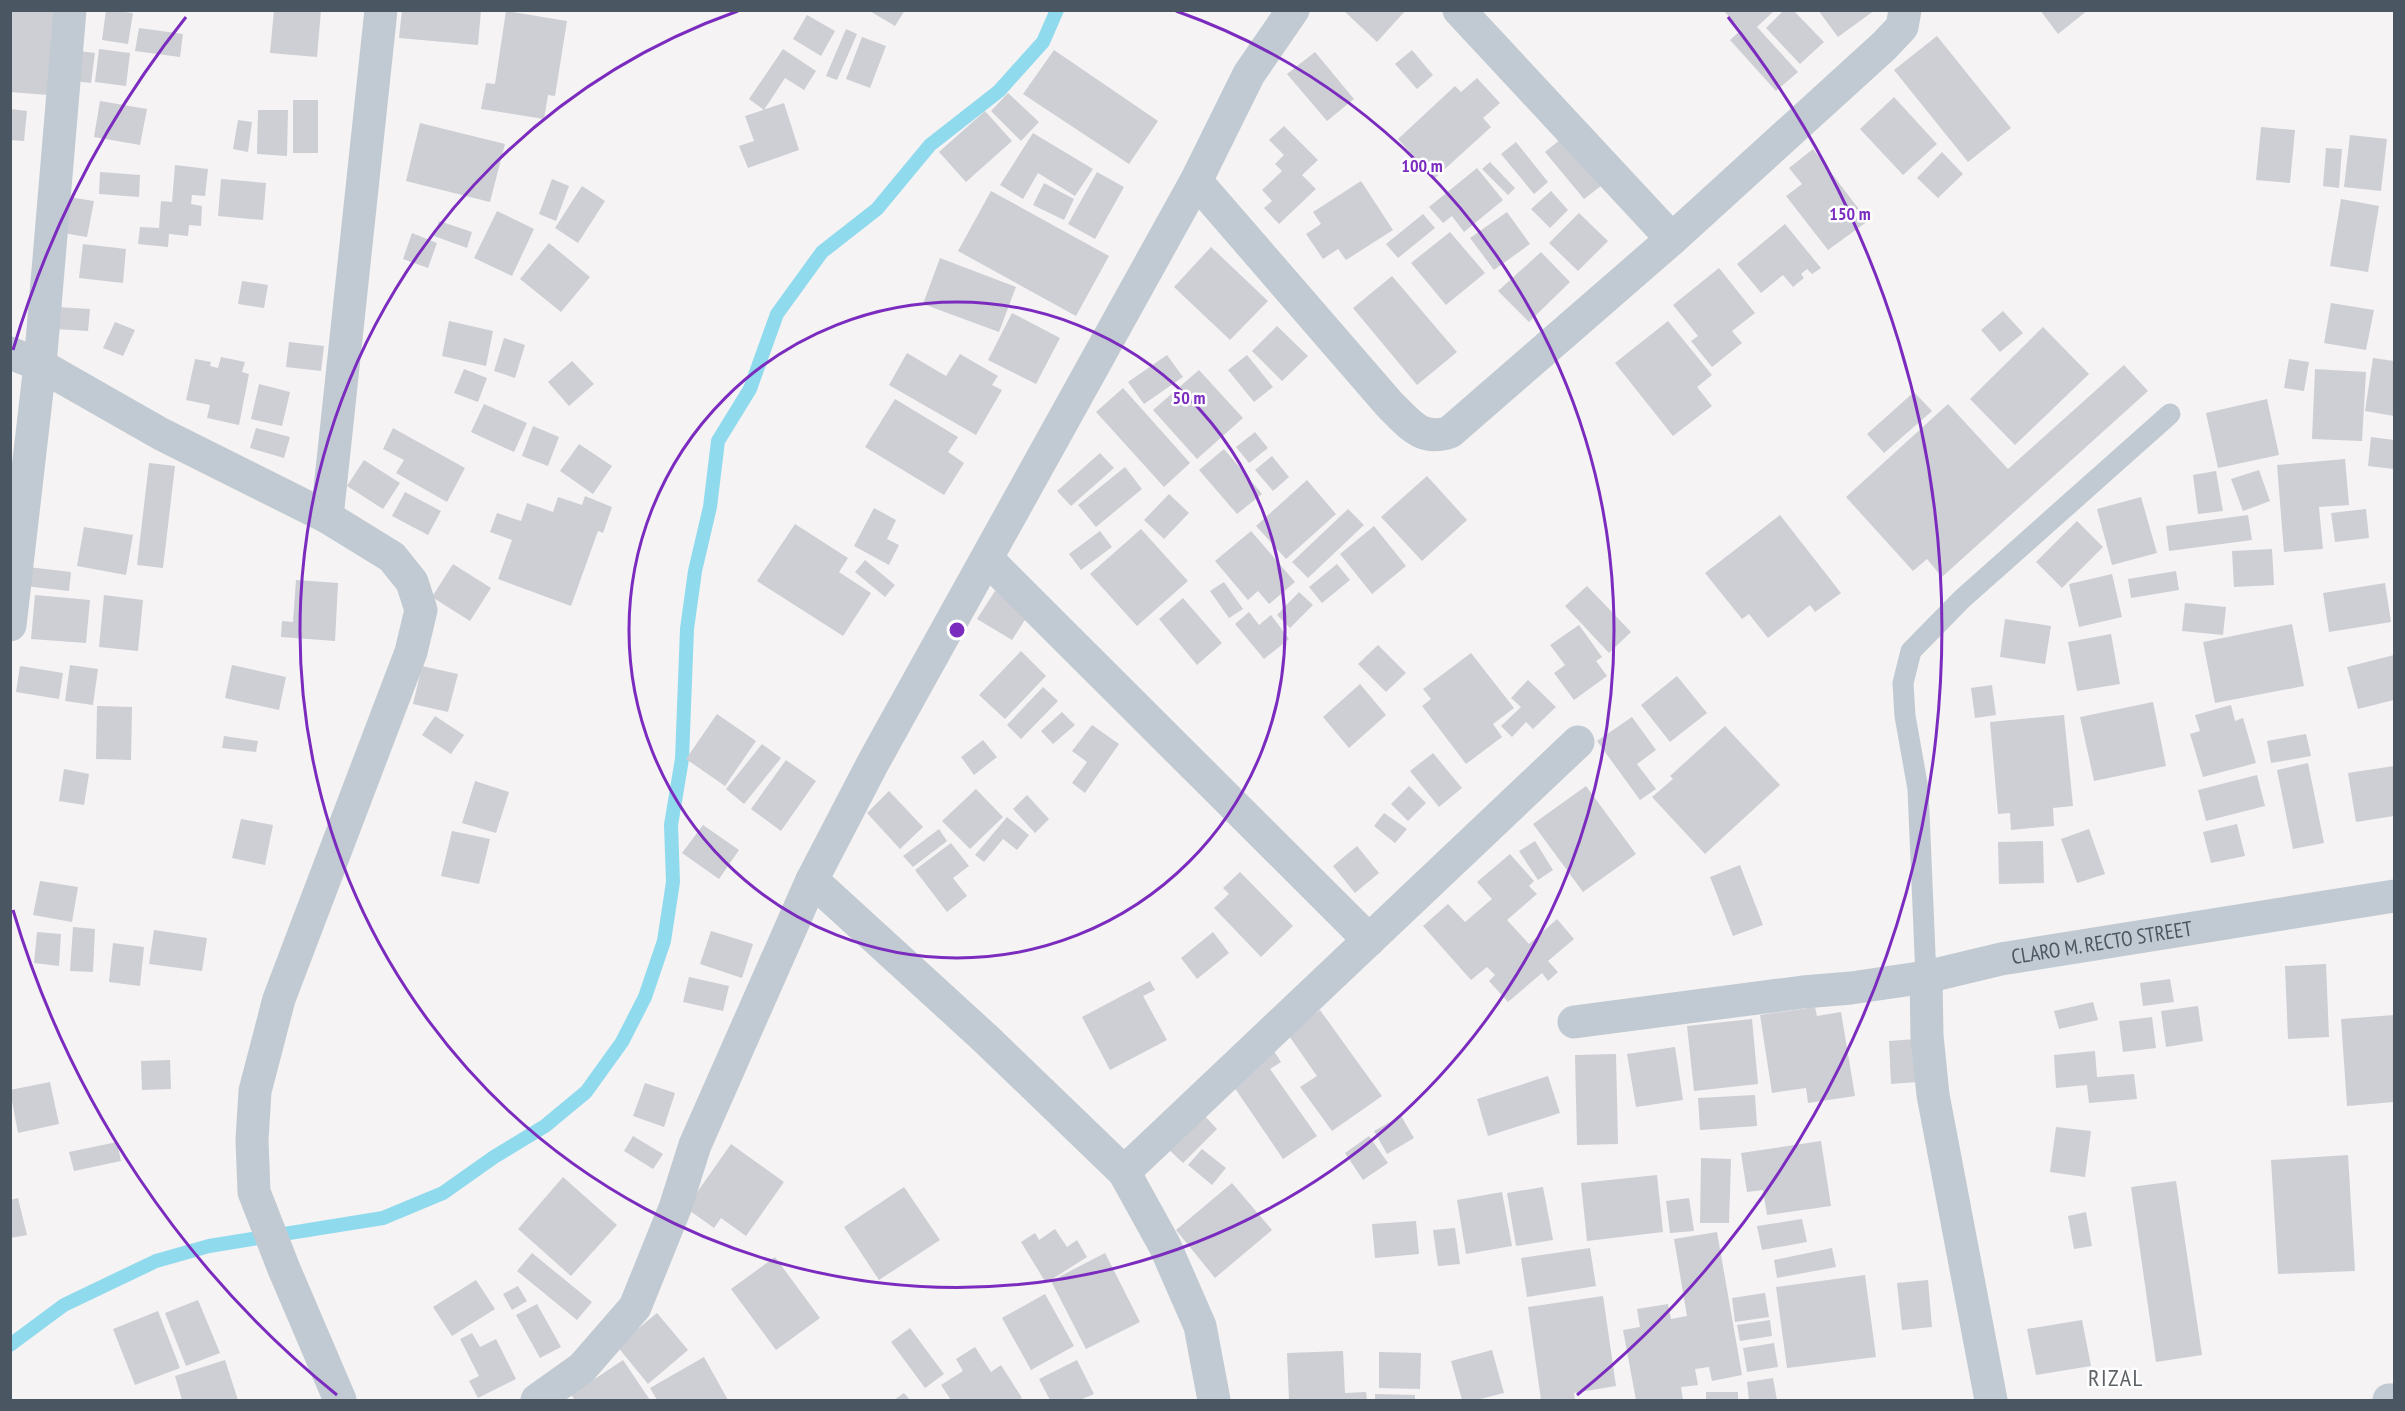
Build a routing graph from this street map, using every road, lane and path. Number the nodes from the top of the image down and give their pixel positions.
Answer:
1 (70, 10) edge
2 (381, 10) edge
3 (1293, 10) edge
4 (1459, 10) edge
5 (1905, 10) edge
6 (1196, 181) junction
7 (1671, 239) junction
8 (10, 353) edge
9 (40, 365) junction
10 (2170, 414) dead end
11 (327, 517) junction
12 (987, 559) junction
13 (10, 626) edge
14 (1578, 742) dead end
15 (812, 880) junction
16 (2394, 896) edge
17 (1369, 940) junction
18 (1926, 977) junction
19 (1574, 1022) dead end
20 (1124, 1172) junction
21 (2394, 1400) edge
22 (340, 1401) edge
23 (537, 1401) edge
24 (1214, 1401) edge
25 (1991, 1401) edge
26 (2389, 1401) edge

1 - 9 street
2 - 11 street
3 - 6 street
4 - 7 street
5 - 7 street
6 - 7 street
6 - 12 street
8 - 9 street
9 - 11 street
9 - 13 street
10 - 18 lane
11 - 22 street
12 - 15 street
12 - 17 street
14 - 17 street
15 - 20 street
15 - 23 street
16 - 18 street, CLARO M. RECTO STREET
17 - 20 street
18 - 19 street, CLARO M. RECTO STREET
18 - 25 street
20 - 24 street
21 - 26 street

